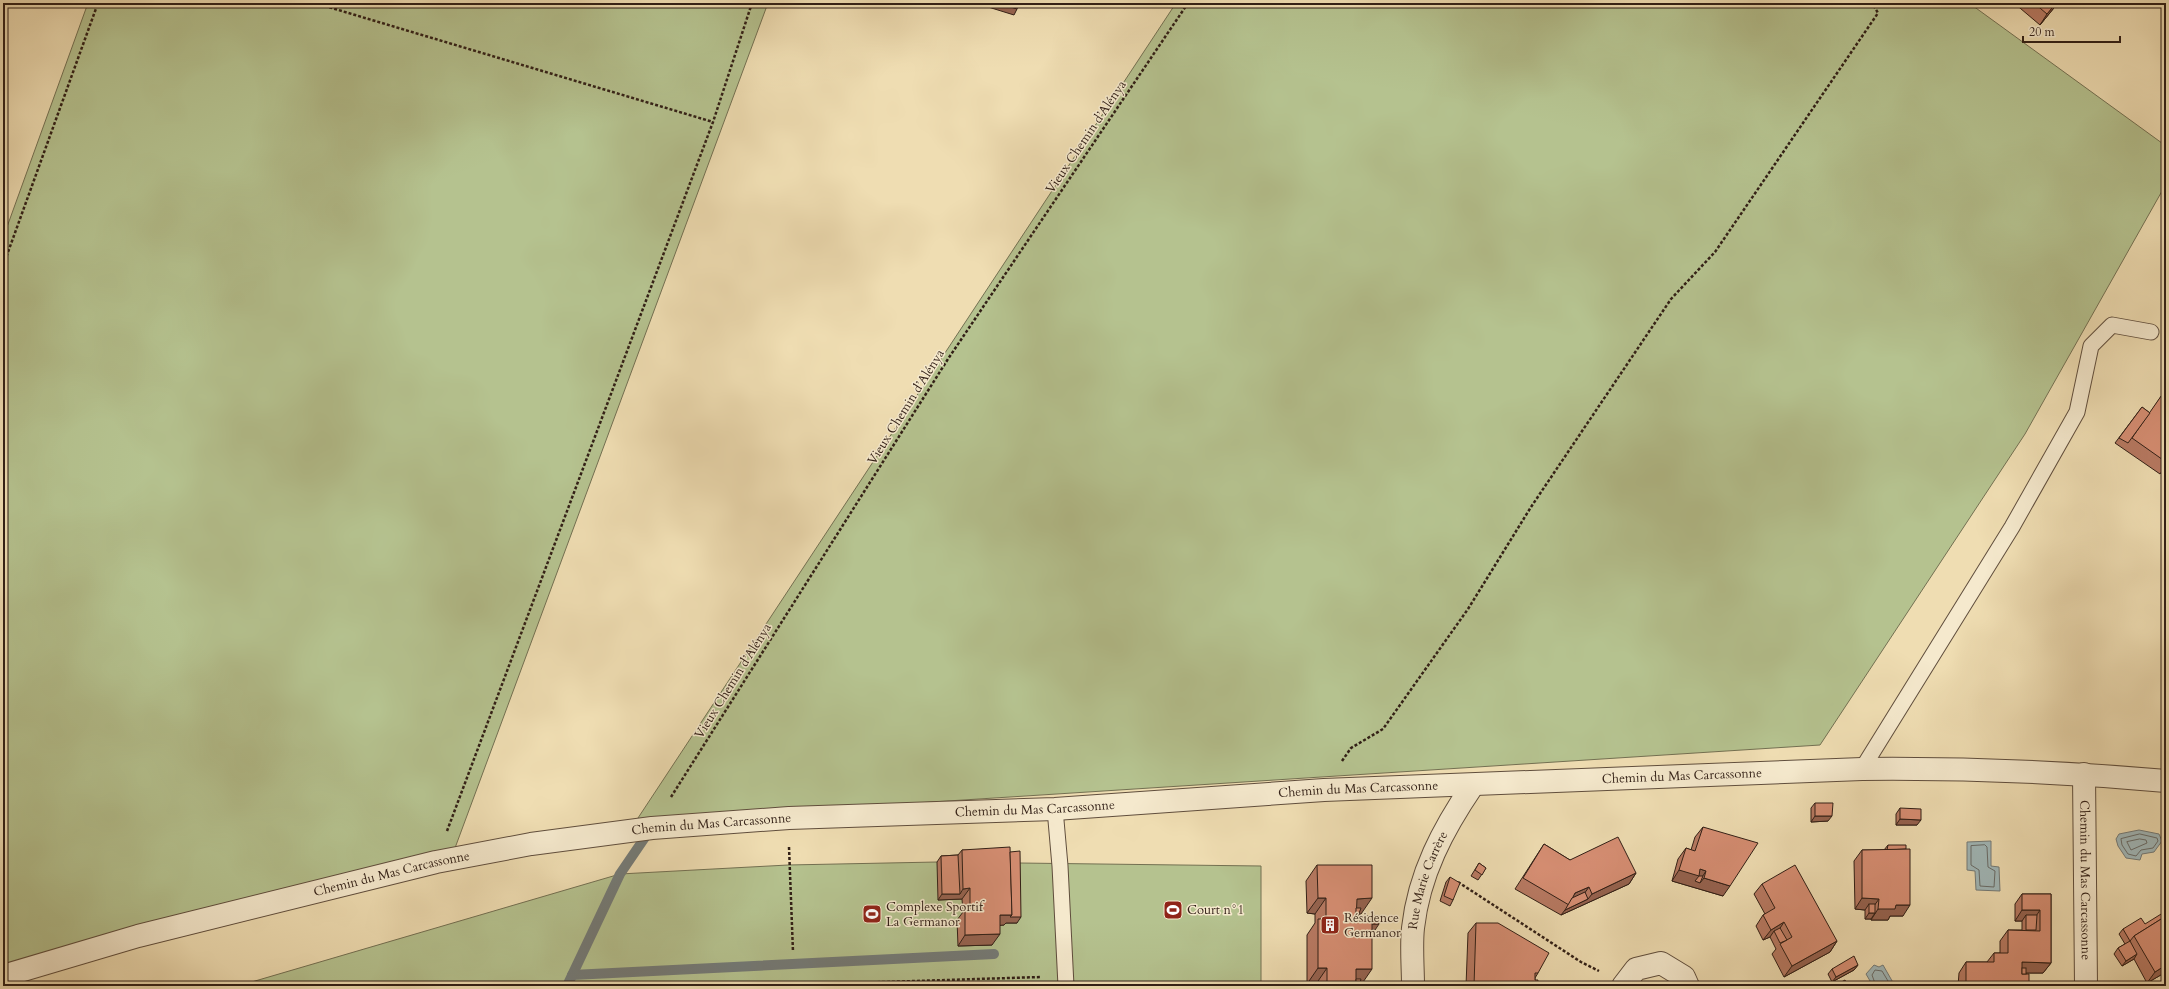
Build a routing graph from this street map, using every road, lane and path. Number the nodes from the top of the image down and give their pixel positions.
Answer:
1 (98, 3) edge
2 (315, 3) edge
3 (752, 3) edge
4 (1188, 3) edge
5 (1872, 3) edge
6 (713, 122) junction
7 (3, 266) edge
8 (2151, 332) dead end
9 (1862, 770) junction
10 (2084, 774) junction
11 (2166, 781) edge
12 (1473, 785) junction
13 (1324, 790) junction
14 (1055, 809) junction
15 (789, 818) junction
16 (652, 828) junction
17 (1431, 860) junction
18 (436, 862) junction
19 (793, 952) dead end
20 (3, 976) edge
21 (1066, 980) edge
22 (1624, 984) edge
23 (757, 986) edge
24 (1413, 986) edge
25 (1688, 986) edge
26 (2086, 986) edge

1 - 7 path
2 - 6 path
3 - 6 path
4 - 16 path, Vieux Chemin d’Alénya
5 - 13 path
6 - 18 path
8 - 9 lane
9 - 10 street, Chemin du Mas Carcassonne
9 - 12 street, Chemin du Mas Carcassonne
10 - 11 street, Chemin du Mas Carcassonne
10 - 26 street, Chemin du Mas Carcassonne
12 - 13 street, Chemin du Mas Carcassonne
12 - 17 street, Rue Marie Carrère
13 - 14 street, Chemin du Mas Carcassonne
14 - 15 street, Chemin du Mas Carcassonne
14 - 21 lane
15 - 16 street, Chemin du Mas Carcassonne
15 - 19 path
16 - 18 street, Chemin du Mas Carcassonne
17 - 22 path
17 - 24 street, Rue Marie Carrère
18 - 20 street, Chemin du Mas Carcassonne
21 - 23 path
22 - 25 street

